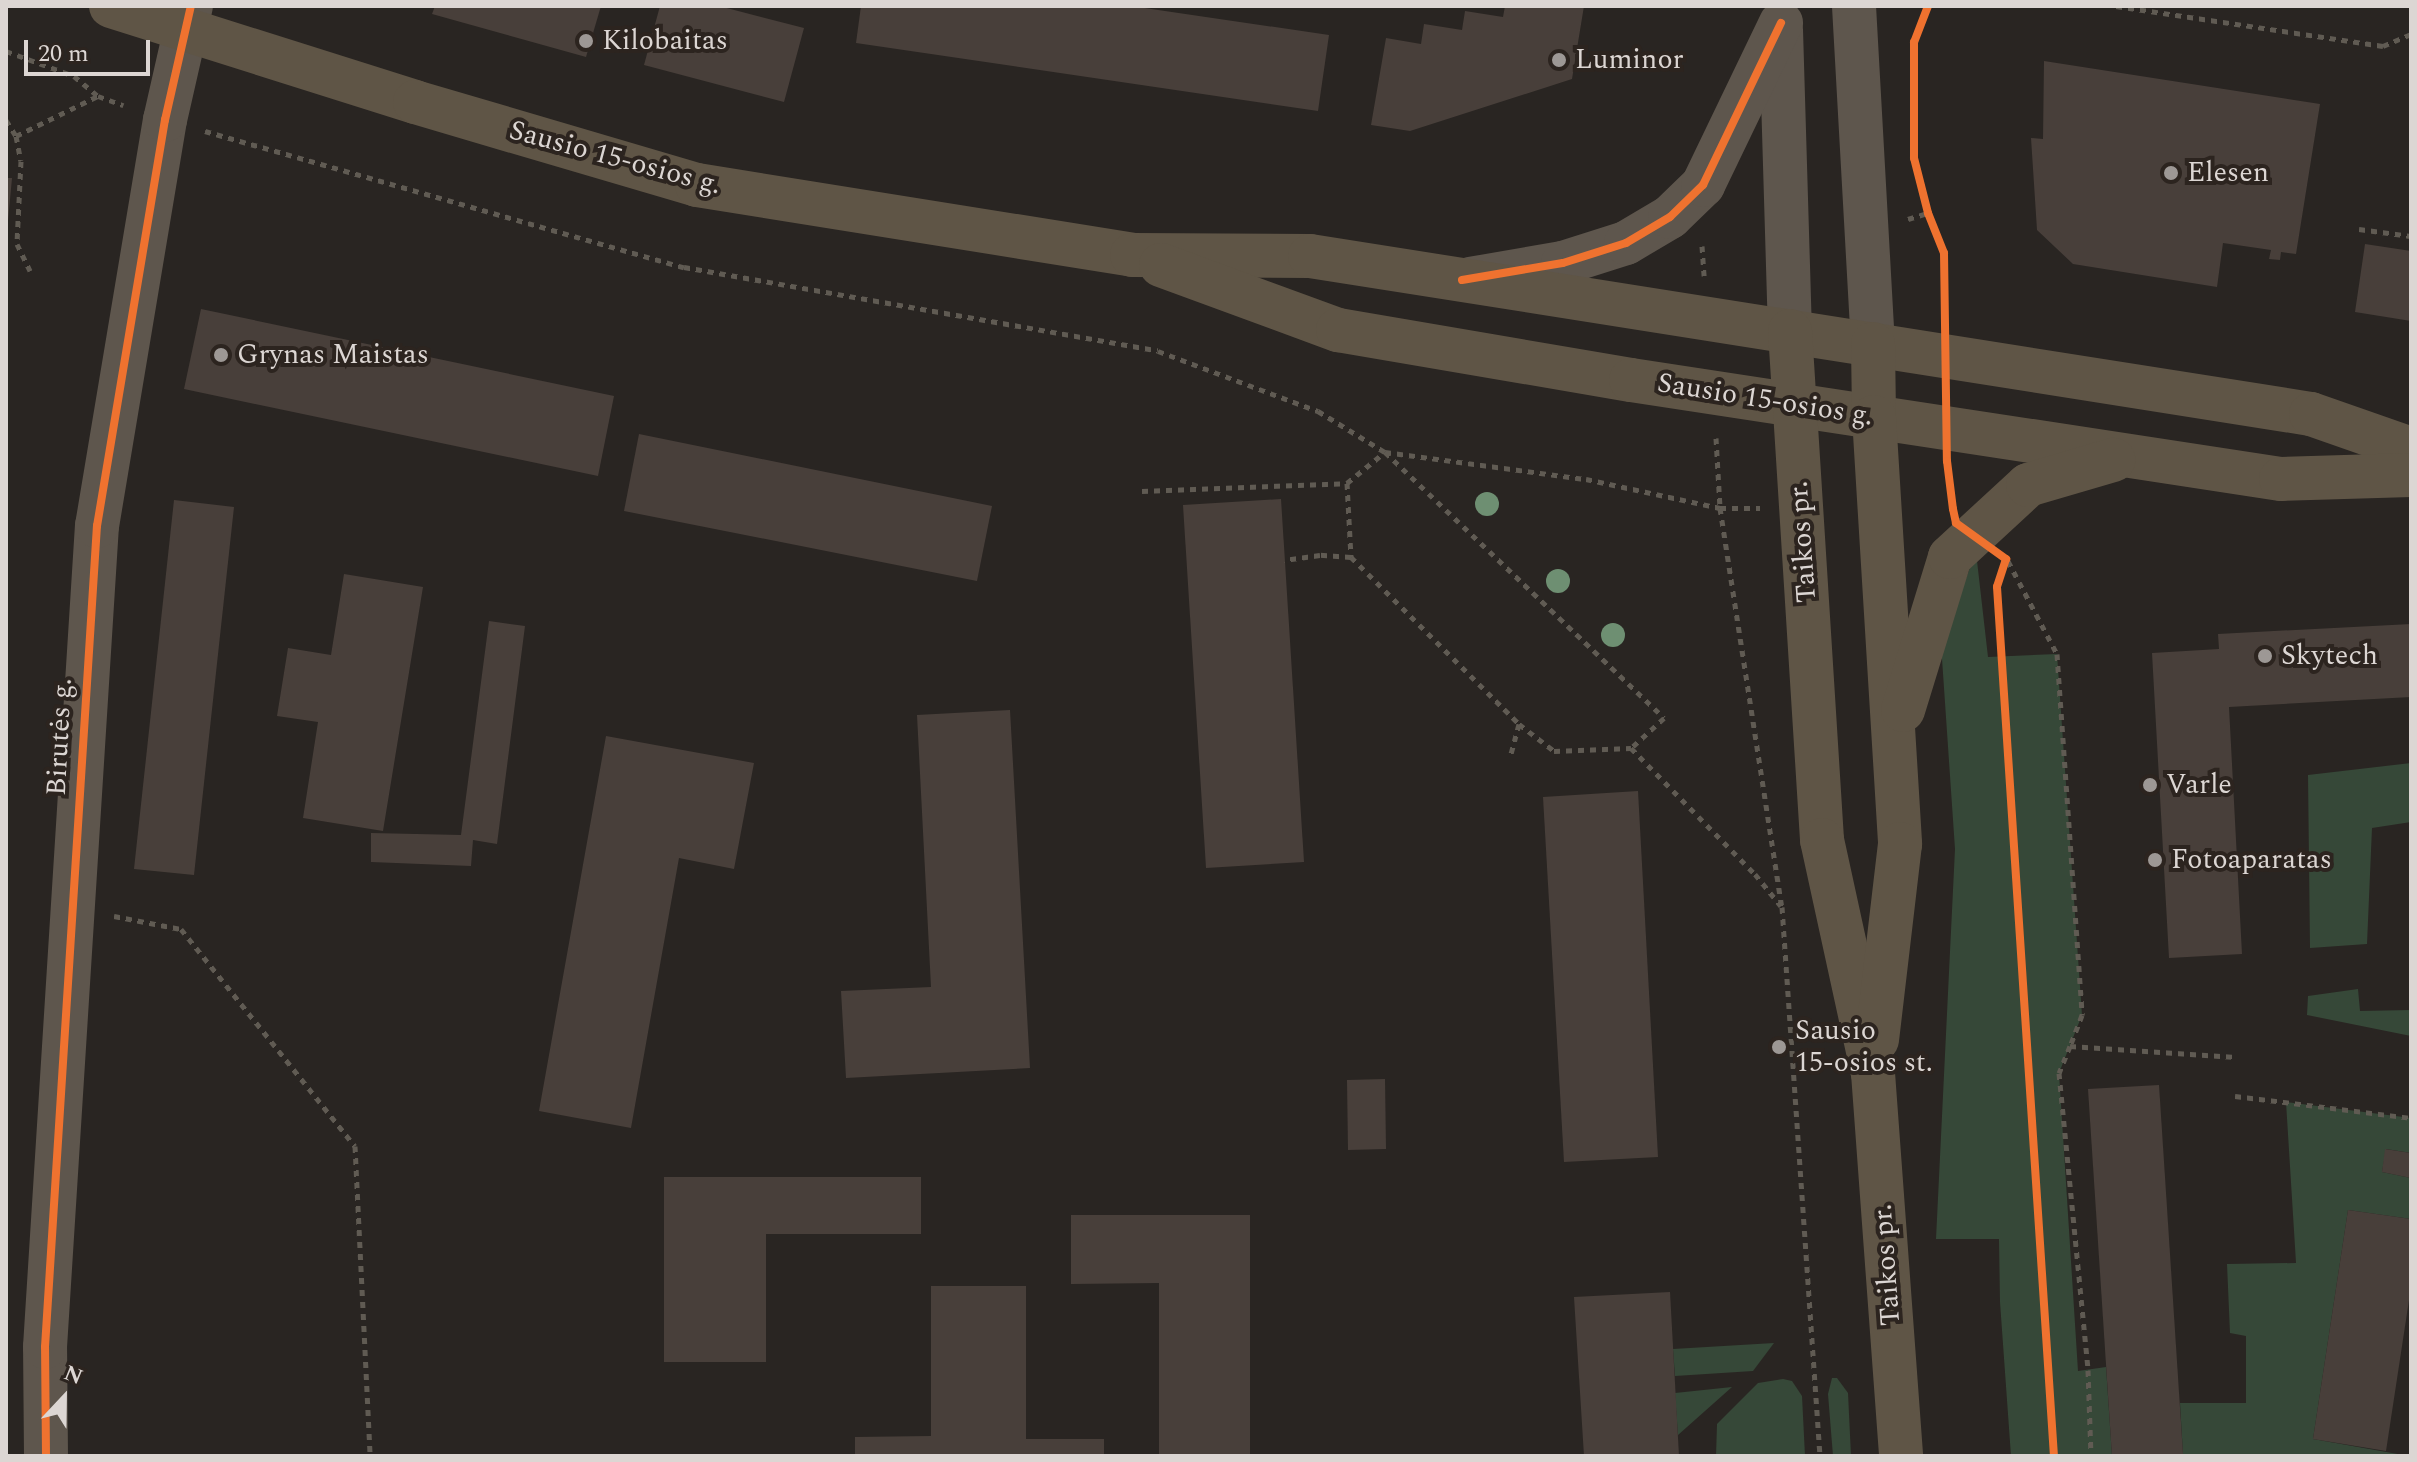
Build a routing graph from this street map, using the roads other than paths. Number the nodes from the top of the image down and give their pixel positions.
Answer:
1 (111, 6) edge
2 (1854, 6) edge
3 (1780, 14) edge
4 (188, 17) edge
5 (1132, 255) junction
6 (1462, 280) junction
7 (1790, 331) junction
8 (1873, 344) junction
9 (1794, 404) junction
10 (1874, 417) junction
11 (2411, 449) edge
12 (2135, 456) junction
13 (2411, 475) edge
14 (1895, 739) junction
15 (1873, 1073) junction
16 (46, 1456) edge
17 (1901, 1456) edge

1 - 4 main road, Sausio 15-osios g.
2 - 8 street, Taikos pr.
3 - 6 street
3 - 7 street, Taikos pr.
4 - 5 main road, Sausio 15-osios g.
4 - 16 street, Birutės g.
5 - 6 main road, Sausio 15-osios g.
5 - 9 main road, Sausio 15-osios g.
6 - 7 main road, Sausio 15-osios g.
7 - 8 main road, Sausio 15-osios g.
7 - 9 main road, Taikos pr.
8 - 10 main road, Taikos pr.
8 - 11 main road, Sausio 15-osios g.
9 - 10 main road, Sausio 15-osios g.
9 - 15 main road, Taikos pr.
10 - 12 main road, Sausio 15-osios g.
10 - 14 main road, Taikos pr.
12 - 13 main road, Sausio 15-osios g.
12 - 14 main road
14 - 15 main road, Taikos pr.
15 - 17 main road, Taikos pr.

